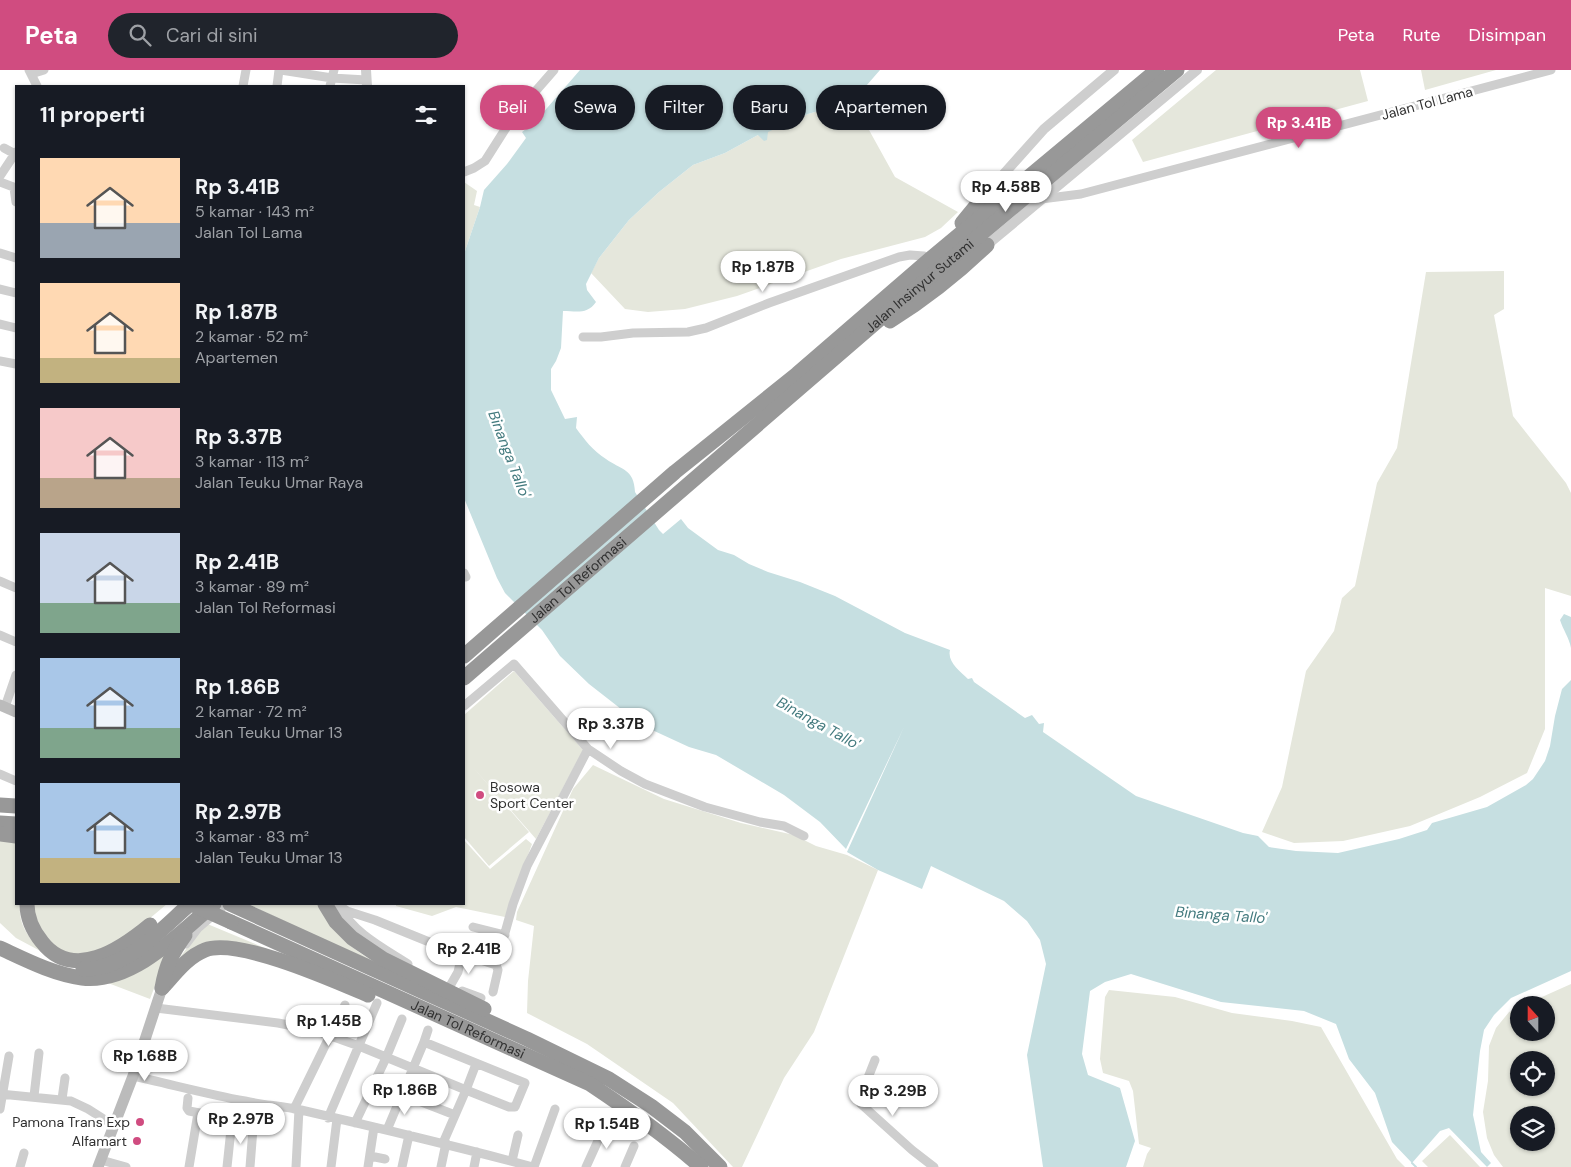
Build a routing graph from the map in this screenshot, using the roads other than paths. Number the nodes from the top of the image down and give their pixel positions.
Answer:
1 (44, 70) edge
2 (246, 70) edge
3 (284, 70) edge
4 (554, 70) edge
5 (1114, 70) edge
6 (1156, 70) edge
7 (1177, 70) edge
8 (1197, 70) edge
9 (1551, 70) edge
10 (30, 72) edge
11 (332, 78) edge
12 (366, 79) edge
13 (36, 85) edge
14 (243, 85) edge
15 (277, 85) edge
16 (4, 148) dead end
17 (15, 153) edge
18 (15, 154) edge
19 (465, 172) edge
20 (0, 176) edge
21 (0, 182) edge
22 (15, 188) edge
23 (985, 195) joint
24 (1041, 199) junction
25 (987, 245) joint
26 (0, 253) edge
27 (933, 257) junction
28 (15, 258) edge
29 (0, 289) edge
30 (15, 293) edge
31 (0, 324) edge
32 (15, 328) edge
33 (583, 336) dead end
34 (848, 346) junction
35 (0, 361) edge
36 (15, 364) edge
37 (674, 472) joint
38 (688, 485) joint
39 (0, 581) edge
40 (15, 588) edge
41 (0, 635) edge
42 (15, 642) edge
43 (465, 655) edge
44 (15, 677) edge
45 (465, 678) edge
46 (465, 705) edge
47 (2, 706) edge
48 (15, 712) edge
49 (588, 749) junction
50 (0, 774) edge
51 (15, 781) edge
52 (0, 805) edge
53 (15, 806) edge
54 (0, 822) edge
55 (15, 824) edge
56 (0, 834) edge
57 (15, 836) edge
58 (804, 836) dead end
59 (27, 905) edge
60 (174, 905) edge
61 (190, 905) edge
62 (193, 905) edge
63 (224, 905) edge
64 (326, 905) edge
65 (338, 905) edge
66 (473, 927) dead end
67 (505, 935) junction
68 (0, 938) edge
69 (0, 948) edge
70 (462, 954) junction
71 (0, 956) edge
72 (496, 965) junction
73 (27, 967) dead end
74 (450, 986) junction
75 (162, 988) junction
76 (493, 992) dead end
77 (480, 998) dead end
78 (377, 1003) dead end
79 (346, 1006) dead end
80 (156, 1008) junction
81 (402, 1019) dead end
82 (428, 1030) dead end
83 (332, 1036) junction
84 (424, 1042) junction
85 (359, 1046) junction
86 (39, 1053) dead end
87 (9, 1056) dead end
88 (386, 1058) junction
89 (875, 1060) dead end
90 (476, 1064) junction
91 (412, 1068) junction
92 (133, 1076) junction
93 (64, 1078) dead end
94 (609, 1079) junction
95 (590, 1084) junction
96 (466, 1090) junction
97 (1, 1094) edge
98 (402, 1094) junction
99 (34, 1096) junction
100 (188, 1098) dead end
101 (62, 1099) junction
102 (255, 1103) junction
103 (0, 1109) edge
104 (297, 1109) junction
105 (555, 1109) dead end
106 (198, 1113) junction
107 (455, 1115) junction
108 (333, 1119) junction
109 (232, 1120) junction
110 (247, 1122) dead end
111 (355, 1123) junction
112 (606, 1123) dead end
113 (113, 1125) junction
114 (374, 1127) junction
115 (387, 1130) junction
116 (409, 1135) junction
117 (518, 1135) dead end
118 (444, 1143) junction
119 (634, 1146) dead end
120 (477, 1152) junction
121 (24, 1153) dead end
122 (370, 1156) junction
123 (384, 1159) dead end
124 (512, 1161) junction
125 (99, 1163) edge
126 (20, 1167) edge
127 (126, 1167) edge
128 (189, 1167) edge
129 (227, 1167) edge
130 (250, 1167) edge
131 (296, 1167) edge
132 (331, 1167) edge
133 (368, 1167) edge
134 (402, 1167) edge
135 (441, 1167) edge
136 (474, 1167) edge
137 (533, 1167) edge
138 (586, 1167) edge
139 (625, 1167) edge
140 (702, 1167) edge
141 (720, 1167) edge
142 (934, 1167) edge

1 - 10 street
2 - 14 street
3 - 11 street
3 - 15 street
4 - 19 street
5 - 23 street
6 - 27 highway, Jalan Insinyur Sutami
7 - 34 highway, Jalan Insinyur Sutami
8 - 24 street
9 - 24 street, Jalan Tol Lama
10 - 13 street
11 - 12 street
16 - 17 street
18 - 20 street
21 - 22 street
23 - 27 highway
24 - 25 street
25 - 34 highway
26 - 28 street
27 - 33 street
27 - 37 highway, Jalan Insinyur Sutami
29 - 30 street
31 - 32 street
34 - 38 highway, Jalan Insinyur Sutami
35 - 36 street
37 - 43 highway, Jalan Tol Reformasi
38 - 45 highway, Jalan Tol Reformasi
39 - 40 street
41 - 42 street
44 - 47 street
46 - 49 street
47 - 48 main road
49 - 58 street
49 - 67 street
50 - 51 street
52 - 53 highway
54 - 55 highway
56 - 57 highway
59 - 60 highway
61 - 68 highway
62 - 95 highway, Jalan Tol Reformasi, bridge
63 - 69 highway
63 - 75 highway
63 - 94 highway, Jalan Tol Reformasi
64 - 94 highway
65 - 70 street
65 - 74 street
66 - 67 street
67 - 72 street
70 - 72 street
70 - 74 street
71 - 73 street
72 - 76 street
74 - 77 street
75 - 80 main road
75 - 95 highway
78 - 85 street
79 - 83 street
80 - 83 street
80 - 92 main road
81 - 88 street
82 - 84 street
83 - 85 street
83 - 104 street
84 - 90 street
84 - 91 street
85 - 88 street
85 - 108 street
86 - 99 street
87 - 97 street
88 - 91 street
88 - 111 street
89 - 142 street
90 - 96 street
90 - 96 street
91 - 96 street
91 - 98 street
92 - 102 street
92 - 113 main road
93 - 101 street
94 - 141 highway, Jalan Tol Reformasi
95 - 140 highway, Jalan Tol Reformasi
96 - 107 street
97 - 99 street
97 - 103 street
98 - 107 street
98 - 115 street
99 - 101 street
100 - 106 street
101 - 113 street
102 - 104 street
102 - 130 street
104 - 108 street
104 - 131 street
105 - 137 street
106 - 109 street
106 - 128 street
107 - 118 street
108 - 111 street
108 - 132 street
109 - 110 street
109 - 129 street
111 - 114 street
112 - 138 street
113 - 125 main road
114 - 115 street
114 - 122 street
115 - 116 street
116 - 118 street
116 - 134 street
117 - 124 street
118 - 120 street
118 - 135 street
119 - 139 street
120 - 124 street
120 - 136 street
121 - 126 street
122 - 123 street
122 - 133 street
124 - 137 street
125 - 127 street

